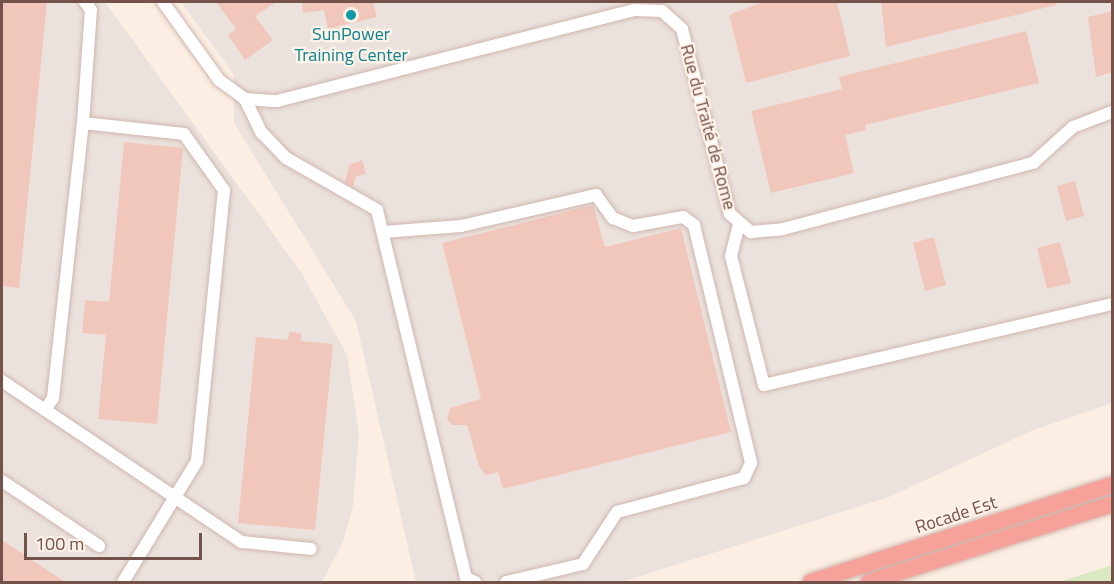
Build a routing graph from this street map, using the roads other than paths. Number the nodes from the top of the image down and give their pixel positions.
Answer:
1 (85, 2) edge
2 (163, 2) edge
3 (245, 99) junction
4 (1113, 112) edge
5 (83, 123) junction
6 (739, 224) junction
7 (382, 232) junction
8 (1113, 304) edge
9 (2, 381) edge
10 (45, 410) junction
11 (2, 481) edge
12 (1113, 485) edge
13 (174, 498) junction
14 (1113, 504) edge
15 (99, 546) dead end
16 (311, 549) dead end
17 (123, 582) edge
18 (475, 582) edge
19 (506, 582) edge
20 (811, 582) edge
21 (869, 582) edge

1 - 5 street
2 - 3 street
3 - 6 street, Rue du Traité de Rome
3 - 7 street
4 - 6 street, Rue du Traité de Rome
5 - 10 street
5 - 13 street
6 - 8 street
7 - 18 street
7 - 19 street
9 - 10 street
10 - 13 street
11 - 15 street
12 - 20 highway, Rocade Est
13 - 16 street
13 - 17 street
14 - 21 highway, Rocade Est

